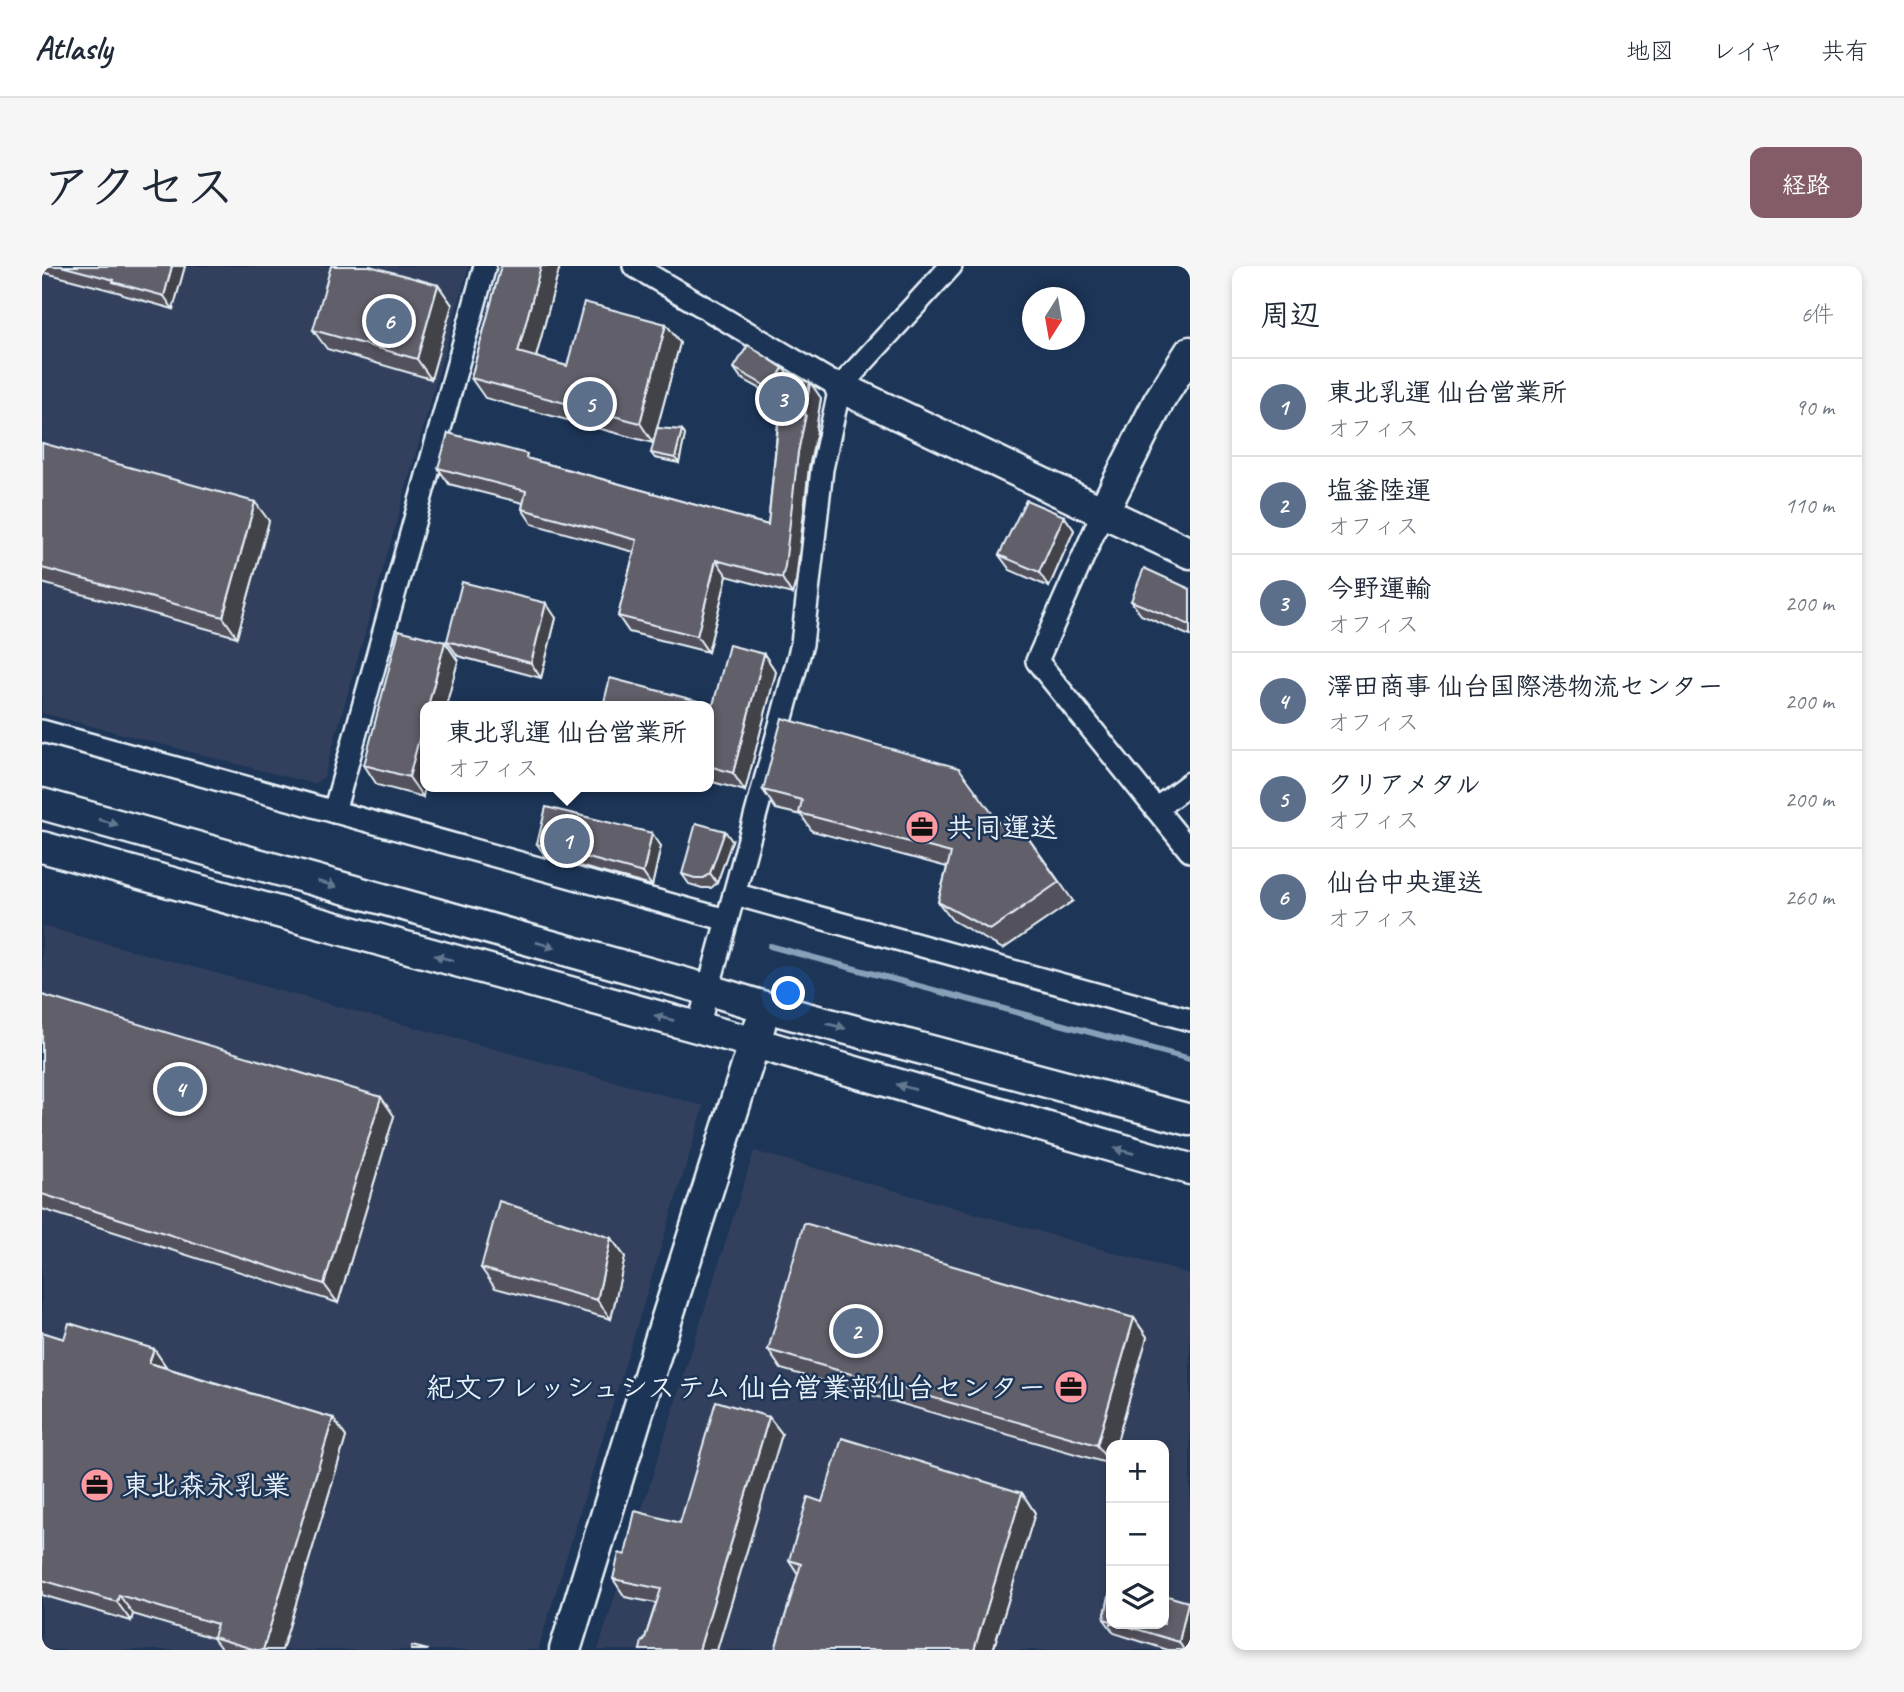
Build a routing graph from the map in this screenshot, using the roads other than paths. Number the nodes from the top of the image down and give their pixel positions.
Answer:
1 (485, 266) edge
2 (634, 266) edge
3 (951, 266) edge
4 (1190, 352) edge
5 (840, 387) junction
6 (1103, 512) junction
7 (1190, 553) edge
8 (42, 732) edge
9 (1190, 783) edge
10 (42, 804) edge
11 (1156, 810) junction
12 (334, 812) junction
13 (42, 848) edge
14 (1190, 851) edge
15 (734, 894) junction
16 (727, 920) junction
17 (709, 990) junction
18 (765, 1007) junction
19 (1190, 1020) edge
20 (698, 1027) junction
21 (755, 1043) junction
22 (1190, 1120) edge
23 (1190, 1169) edge
24 (565, 1650) edge

1 - 12 street
2 - 5 street
3 - 5 street
4 - 6 street
5 - 6 street
5 - 15 street
6 - 7 street
6 - 11 street
8 - 12 street
9 - 11 street
10 -> 17 street
11 - 14 street
12 - 16 street
20 -> 13 street
15 - 16 street
15 - 19 street
16 - 17 street
17 - 18 street
17 - 20 street
18 - 21 street
18 -> 22 street
20 - 21 street
23 -> 21 street
21 - 24 street

